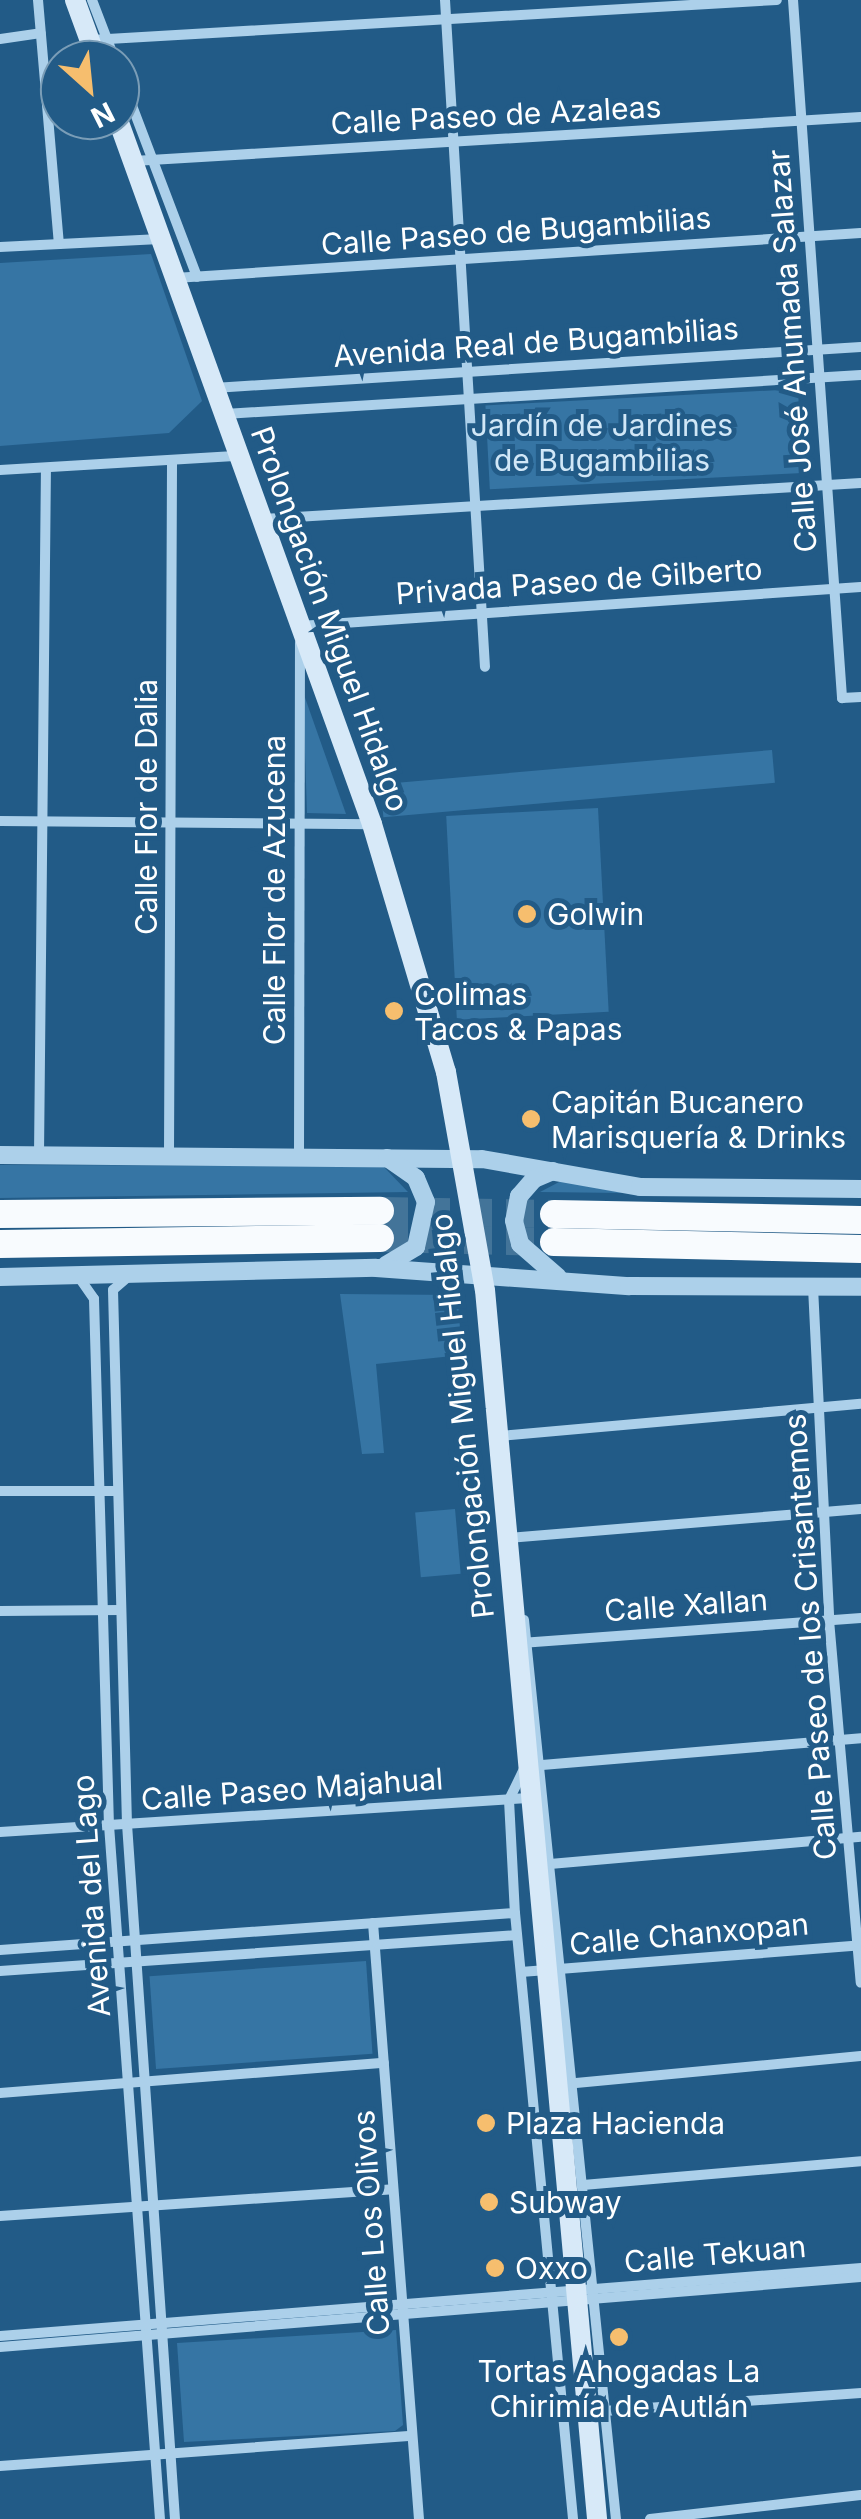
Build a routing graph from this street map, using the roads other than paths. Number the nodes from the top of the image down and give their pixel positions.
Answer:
1 (38, 0) edge
2 (76, 0) edge
3 (92, 0) edge
4 (444, 0) edge
5 (777, 0) edge
6 (793, 0) edge
7 (446, 21) junction
8 (41, 33) junction
9 (0, 39) edge
10 (95, 40) edge
11 (97, 40) edge
12 (140, 43) edge
13 (861, 117) edge
14 (802, 121) junction
15 (130, 140) edge
16 (137, 140) edge
17 (453, 142) junction
18 (143, 161) junction
19 (861, 232) edge
20 (810, 236) junction
21 (161, 239) junction
22 (59, 244) junction
23 (0, 247) edge
24 (460, 259) junction
25 (196, 277) junction
26 (175, 278) junction
27 (861, 347) edge
28 (817, 350) junction
29 (467, 372) junction
30 (861, 375) edge
31 (819, 377) junction
32 (214, 388) junction
33 (469, 400) junction
34 (224, 414) junction
35 (240, 456) junction
36 (172, 460) junction
37 (46, 468) junction
38 (0, 470) edge
39 (861, 483) edge
40 (827, 485) junction
41 (476, 506) junction
42 (263, 519) junction
43 (861, 588) edge
44 (834, 589) junction
45 (482, 612) junction
46 (300, 624) junction
47 (486, 667) dead end
48 (861, 697) edge
49 (0, 821) edge
50 (40, 822) junction
51 (171, 822) junction
52 (302, 823) junction
53 (372, 824) junction
54 (170, 1154) junction
55 (0, 1155) edge
56 (39, 1155) junction
57 (299, 1156) junction
58 (385, 1156) junction
59 (463, 1159) junction
60 (553, 1170) junction
61 (861, 1189) edge
62 (0, 1214) edge
63 (861, 1220) edge
64 (0, 1244) edge
65 (861, 1249) edge
66 (376, 1268) junction
67 (78, 1275) junction
68 (482, 1275) junction
69 (129, 1276) junction
70 (0, 1277) edge
71 (564, 1280) junction
72 (813, 1286) junction
73 (861, 1287) edge
74 (861, 1404) edge
75 (818, 1406) junction
76 (116, 1425) junction
77 (98, 1426) junction
78 (500, 1436) junction
79 (0, 1491) edge
80 (100, 1491) junction
81 (118, 1491) junction
82 (861, 1509) edge
83 (822, 1510) junction
84 (509, 1544) junction
85 (0, 1610) edge
86 (103, 1610) junction
87 (122, 1610) junction
88 (861, 1618) edge
89 (829, 1620) junction
90 (521, 1643) junction
91 (861, 1738) edge
92 (839, 1740) junction
93 (533, 1765) junction
94 (519, 1799) junction
95 (127, 1824) junction
96 (109, 1825) junction
97 (0, 1832) edge
98 (861, 1837) edge
99 (848, 1838) junction
100 (550, 1864) junction
101 (515, 1913) junction
102 (373, 1923) junction
103 (517, 1936) junction
104 (135, 1940) junction
105 (117, 1941) junction
106 (375, 1945) junction
107 (859, 1945) edge
108 (0, 1950) edge
109 (137, 1962) junction
110 (119, 1963) junction
111 (553, 1970) junction
112 (0, 1971) edge
113 (521, 1972) junction
114 (861, 1983) edge
115 (861, 2056) edge
116 (384, 2062) junction
117 (145, 2082) junction
118 (128, 2083) junction
119 (576, 2083) junction
120 (0, 2093) edge
121 (861, 2161) edge
122 (583, 2185) junction
123 (393, 2189) junction
124 (153, 2206) junction
125 (137, 2207) junction
126 (0, 2216) edge
127 (861, 2268) edge
128 (861, 2278) edge
129 (575, 2297) junction
130 (402, 2304) junction
131 (403, 2317) junction
132 (162, 2329) junction
133 (146, 2330) junction
134 (0, 2336) edge
135 (0, 2346) edge
136 (861, 2393) edge
137 (604, 2411) junction
138 (412, 2436) junction
139 (170, 2454) junction
140 (155, 2455) junction
141 (0, 2466) edge
142 (861, 2496) edge
143 (160, 2519) edge
144 (175, 2519) edge
145 (418, 2519) edge
146 (573, 2519) edge
147 (597, 2519) edge
148 (616, 2519) edge
149 (650, 2519) edge

1 - 8 street
2 - 10 main road
3 - 11 street
4 - 7 street
5 - 7 street
6 - 14 street, Calle José Ahumada Salazar
7 - 12 street
7 - 17 street
8 - 9 street
8 - 22 street
13 - 14 street, Calle Paseo de Azaleas
14 - 17 street, Calle Paseo de Azaleas
14 - 20 street, Calle José Ahumada Salazar
15 - 18 main road, Prolongación Miguel Hidalgo
16 - 18 street
17 - 18 street, Calle Paseo de Azaleas
17 - 24 street
18 - 21 main road, Prolongación Miguel Hidalgo
18 - 25 street
19 - 20 street, Calle Paseo de Bugambilias
20 - 24 street, Calle Paseo de Bugambilias
20 - 28 street, Calle José Ahumada Salazar
21 - 22 street
21 - 26 main road, Prolongación Miguel Hidalgo
22 - 23 street
24 - 25 street, Calle Paseo de Bugambilias
24 - 29 street
25 - 26 street, Calle Paseo de Bugambilias
26 - 32 main road, Prolongación Miguel Hidalgo
27 - 28 street, Avenida Real de Bugambilias
28 - 29 street, Avenida Real de Bugambilias
28 - 31 street, Calle José Ahumada Salazar
29 - 32 street, Avenida Real de Bugambilias
29 - 33 street
30 - 31 street, Avenida Real de Bugambilias
31 - 33 street, Avenida Real de Bugambilias
31 - 40 street, Calle José Ahumada Salazar
32 - 34 main road, Prolongación Miguel Hidalgo
33 - 34 street, Avenida Real de Bugambilias
33 - 41 street
34 - 35 main road, Prolongación Miguel Hidalgo
35 - 36 street
35 - 42 main road, Prolongación Miguel Hidalgo
36 - 37 street
36 - 51 street, Calle Flor de Dalia
37 - 38 street
37 - 50 street
39 - 40 street
40 - 41 street
40 - 44 street, Calle José Ahumada Salazar
41 - 42 street
41 - 45 street
42 - 46 main road, Prolongación Miguel Hidalgo
43 - 44 street, Privada Paseo de Gilberto
44 - 45 street, Privada Paseo de Gilberto
44 - 48 street, Calle José Ahumada Salazar
45 - 46 street, Privada Paseo de Gilberto
45 - 47 street
46 - 52 street, Calle Flor de Azucena
46 - 53 main road, Prolongación Miguel Hidalgo
49 - 50 street
50 - 51 street
50 - 56 street
51 - 52 street
51 - 54 street, Calle Flor de Dalia
52 - 53 street
52 - 57 street, Calle Flor de Azucena
53 - 59 main road, Prolongación Miguel Hidalgo
54 - 56 street
54 - 57 street
55 - 56 street
57 - 58 street
58 - 59 street
58 - 66 street
59 - 60 street
59 - 68 main road, Prolongación Miguel Hidalgo
60 - 61 street
60 - 71 street
62 - 64 highway
63 - 65 highway
66 - 68 street
66 - 69 street
67 - 69 street
67 - 70 street
67 - 77 street, Avenida del Lago
68 - 71 street
68 - 78 main road, Prolongación Miguel Hidalgo
69 - 76 street, Avenida del Lago
71 - 72 street
72 - 73 street
72 - 75 street, Calle Paseo de los Crisantemos
74 - 75 street
75 - 78 street
75 - 83 street, Calle Paseo de los Crisantemos
76 - 77 street
76 - 81 street, Avenida del Lago
77 - 80 street, Avenida del Lago
78 - 84 main road, Prolongación Miguel Hidalgo
79 - 80 street
80 - 81 street
80 - 86 street, Avenida del Lago
81 - 87 street, Avenida del Lago
82 - 83 street
83 - 84 street
83 - 89 street, Calle Paseo de los Crisantemos
84 - 90 main road, Prolongación Miguel Hidalgo
85 - 86 street
86 - 87 street
86 - 96 street, Avenida del Lago
87 - 95 street, Avenida del Lago
88 - 89 street, Calle Xallan
89 - 90 street, Calle Xallan
89 - 92 street, Calle Paseo de los Crisantemos
90 - 93 main road, Prolongación Miguel Hidalgo
91 - 92 street
92 - 93 street
92 - 99 street, Calle Paseo de los Crisantemos
93 - 94 main road, Prolongación Miguel Hidalgo
93 - 100 street
94 - 95 street, Calle Paseo Majahual
94 - 101 street
94 - 111 main road, Prolongación Miguel Hidalgo
95 - 96 street, Calle Paseo Majahual
95 - 104 street, Avenida del Lago
96 - 97 street, Calle Paseo Majahual
96 - 105 street, Avenida del Lago
98 - 99 street
99 - 100 street
99 - 107 street, Calle Paseo de los Crisantemos
100 - 111 street
101 - 102 street
101 - 103 street
102 - 104 street
102 - 106 street, Calle Los Olivos
103 - 106 street
103 - 113 street
104 - 105 street
104 - 109 street, Avenida del Lago
105 - 108 street
105 - 110 street, Avenida del Lago
106 - 109 street
106 - 116 street, Calle Los Olivos
107 - 111 street, Calle Chanxopan
107 - 114 street, Calle Paseo de los Crisantemos
109 - 110 street
109 - 117 street, Avenida del Lago
110 - 112 street
110 - 118 street, Avenida del Lago
111 - 113 street, Calle Chanxopan
111 - 119 street
111 - 129 main road, Prolongación Miguel Hidalgo
113 - 129 street
115 - 119 street
116 - 117 street
116 - 123 street, Calle Los Olivos
117 - 118 street
117 - 124 street, Avenida del Lago
118 - 120 street
118 - 125 street, Avenida del Lago
119 - 122 street
121 - 122 street
122 - 129 street
123 - 124 street
123 - 130 street, Calle Los Olivos
124 - 125 street
124 - 132 street, Avenida del Lago
125 - 126 street
125 - 133 street, Avenida del Lago
127 - 129 street, Calle Tekuan
128 - 129 street, Calle Tekuan
129 - 130 street
129 - 131 street
129 - 137 street
129 - 146 street
129 - 147 main road, Prolongación Miguel Hidalgo
130 - 131 street, Calle Los Olivos
130 - 132 street
131 - 132 street
131 - 138 street, Calle Los Olivos
132 - 133 street
132 - 139 street, Avenida del Lago
133 - 134 street
133 - 135 street
133 - 140 street, Avenida del Lago
136 - 137 street
137 - 148 street
138 - 139 street
138 - 145 street, Calle Los Olivos
139 - 140 street
139 - 144 street, Avenida del Lago
140 - 141 street
140 - 143 street, Avenida del Lago
142 - 149 street

